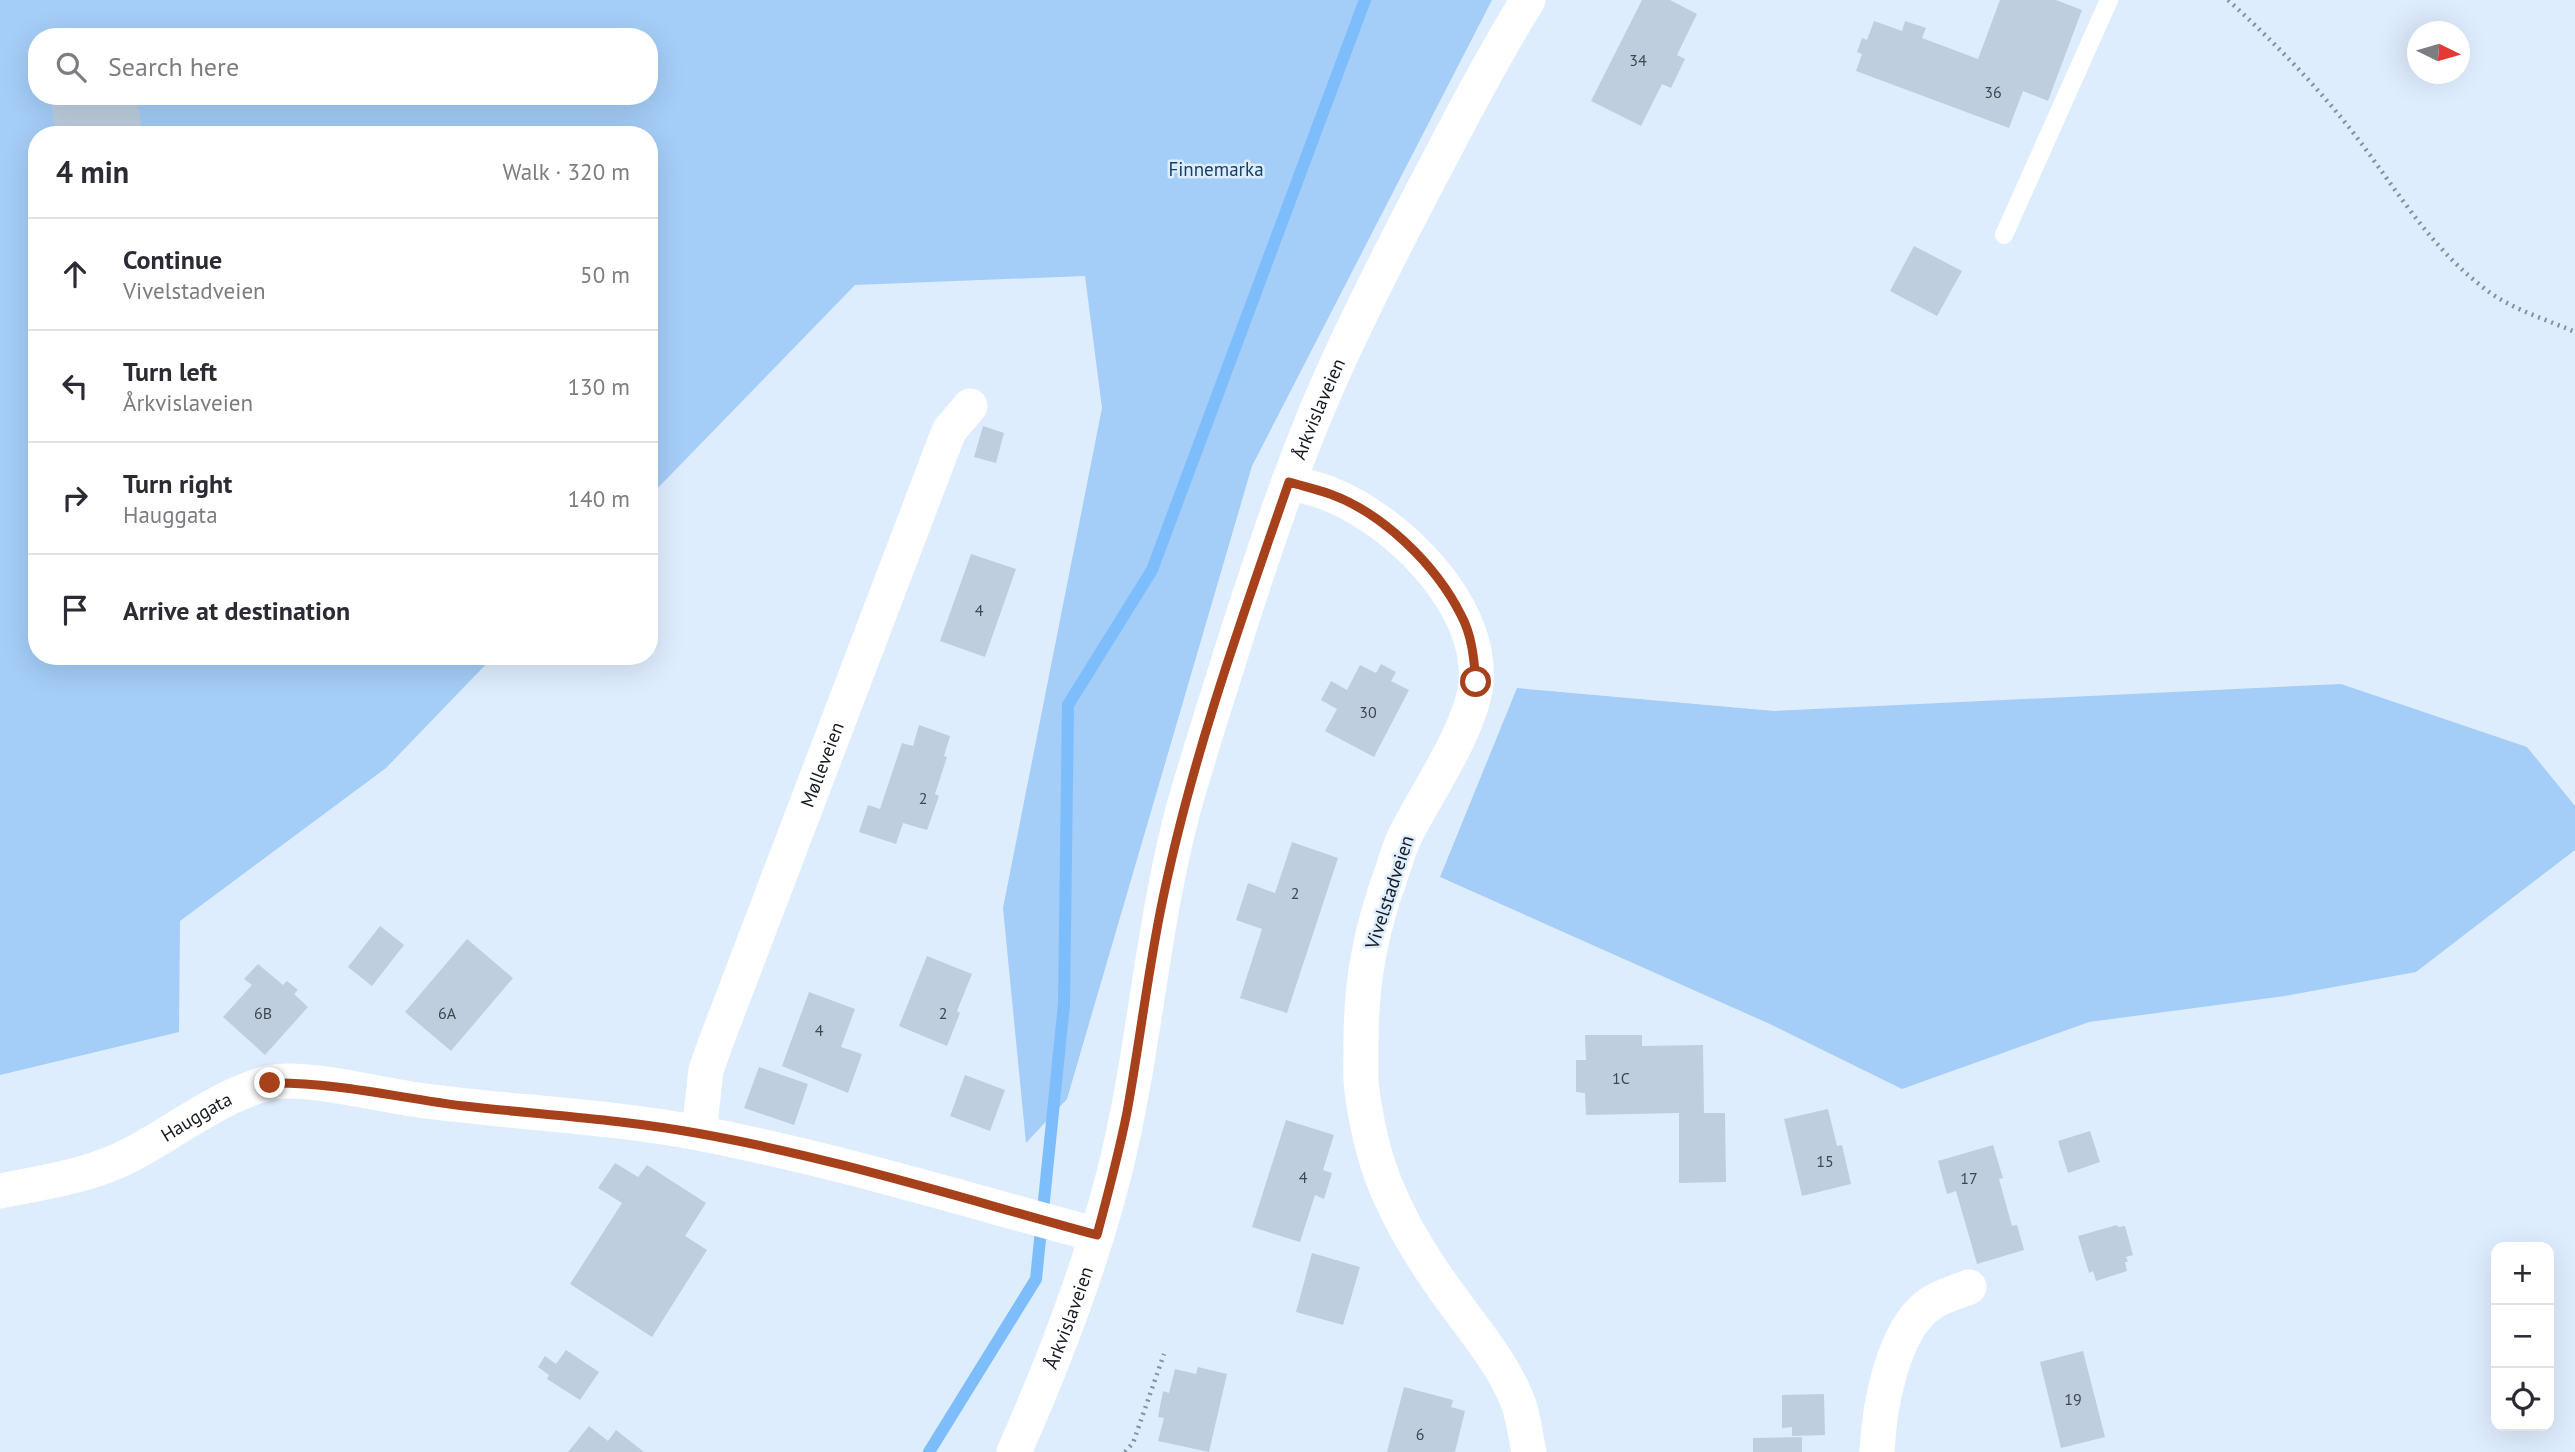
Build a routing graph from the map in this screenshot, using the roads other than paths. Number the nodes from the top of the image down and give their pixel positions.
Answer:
1 (1528, 0) edge
2 (2109, 0) edge
3 (2004, 235) dead end
4 (970, 405) dead end
5 (1289, 482) junction
6 (699, 1133) junction
7 (0, 1191) edge
8 (1081, 1231) junction
9 (1969, 1287) dead end
10 (1014, 1452) edge
11 (1529, 1452) edge
12 (1877, 1452) edge

1 - 5 street, Årkvislaveien
2 - 3 lane
4 - 6 street, Mølleveien
5 - 8 street, Årkvislaveien
5 - 11 street, Vivelstadveien
6 - 7 street, Hauggata
6 - 8 street, Hauggata
8 - 10 street, Årkvislaveien
9 - 12 street

